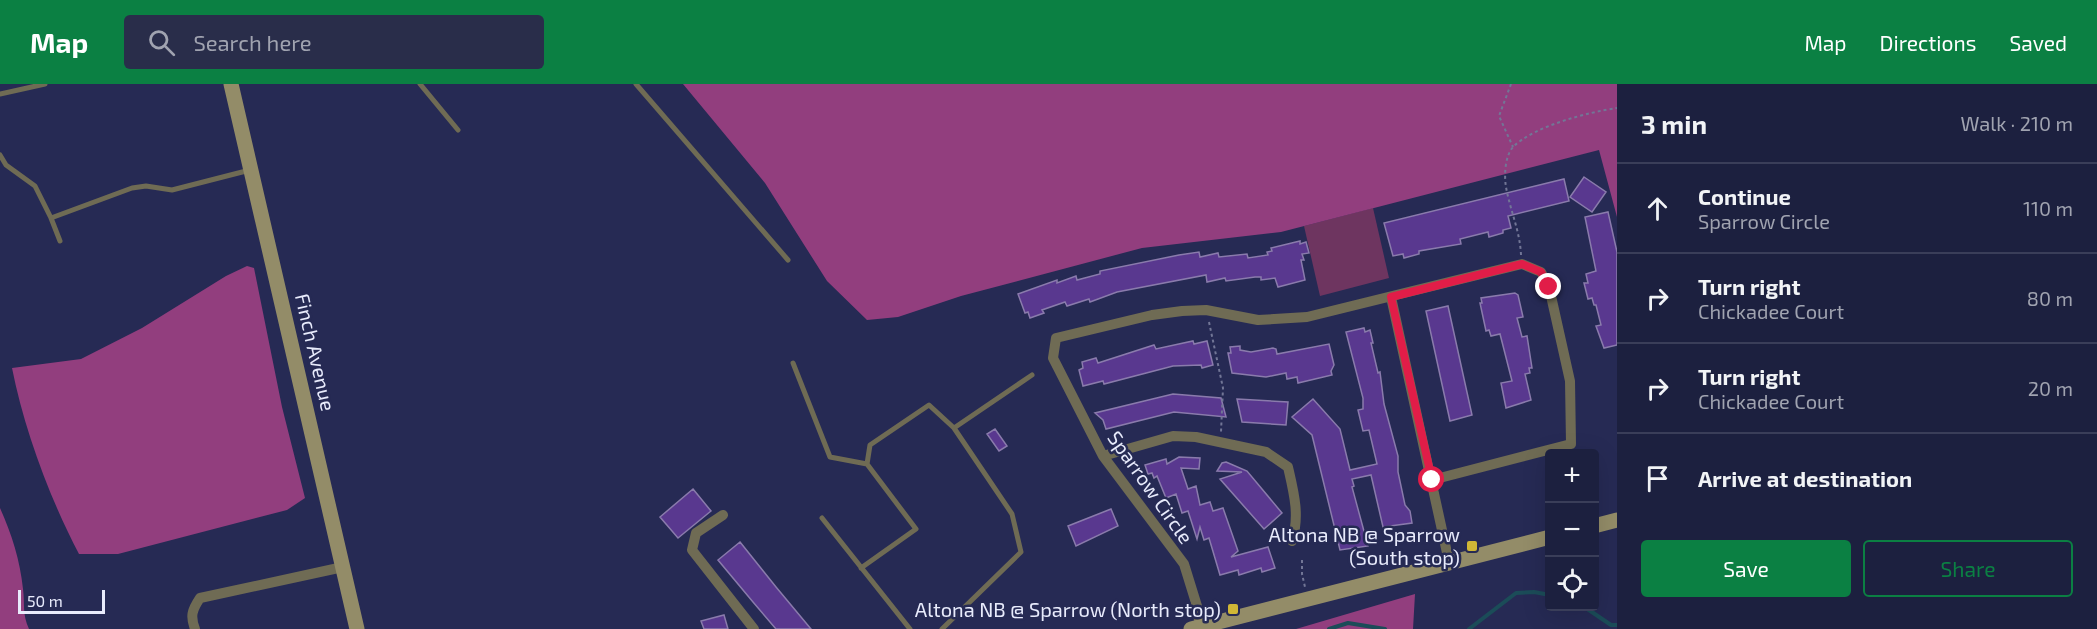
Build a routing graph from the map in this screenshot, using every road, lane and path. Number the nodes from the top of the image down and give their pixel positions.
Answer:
1 (45, 84) edge
2 (231, 84) edge
3 (420, 84) edge
4 (636, 84) edge
5 (1511, 84) edge
6 (0, 94) edge
7 (1617, 108) edge
8 (458, 130) dead end
9 (1513, 147) junction
10 (0, 155) edge
11 (252, 169) junction
12 (51, 218) junction
13 (60, 241) dead end
14 (788, 260) dead end
15 (1522, 264) junction
16 (1391, 297) junction
17 (1206, 310) junction
18 (793, 363) dead end
19 (1032, 375) dead end
20 (954, 428) junction
21 (1220, 441) junction
22 (1103, 456) junction
23 (867, 464) junction
24 (1432, 480) junction
25 (723, 515) dead end
26 (822, 518) dead end
27 (1617, 520) edge
28 (1599, 525) edge
29 (1545, 538) edge
30 (1292, 541) dead end
31 (1302, 561) dead end
32 (1449, 562) junction
33 (343, 567) junction
34 (861, 568) junction
35 (1309, 599) junction
36 (1195, 628) edge
37 (195, 629) edge
38 (357, 629) edge
39 (754, 629) edge
40 (910, 629) edge
41 (942, 629) edge

1 - 6 lane
2 - 11 main road, Finch Avenue
3 - 8 lane
4 - 14 lane
5 - 9 path
7 - 9 path
9 - 15 path
10 - 12 lane
11 - 12 lane
11 - 33 main road, Finch Avenue
12 - 13 lane
15 - 16 street, Sparrow Circle
15 - 24 street
16 - 17 street, Sparrow Circle
16 - 24 street
17 - 21 path
17 - 22 street, Sparrow Circle
18 - 23 lane
19 - 20 lane
20 - 23 lane
20 - 41 lane
21 - 22 street
21 - 30 street
22 - 36 street, Sparrow Circle
23 - 34 lane
24 - 32 street
25 - 39 street
26 - 34 lane
27 - 28 main road
29 - 32 main road
31 - 35 path
32 - 35 main road
33 - 37 street
33 - 38 main road, Finch Avenue
34 - 40 lane
35 - 36 main road

